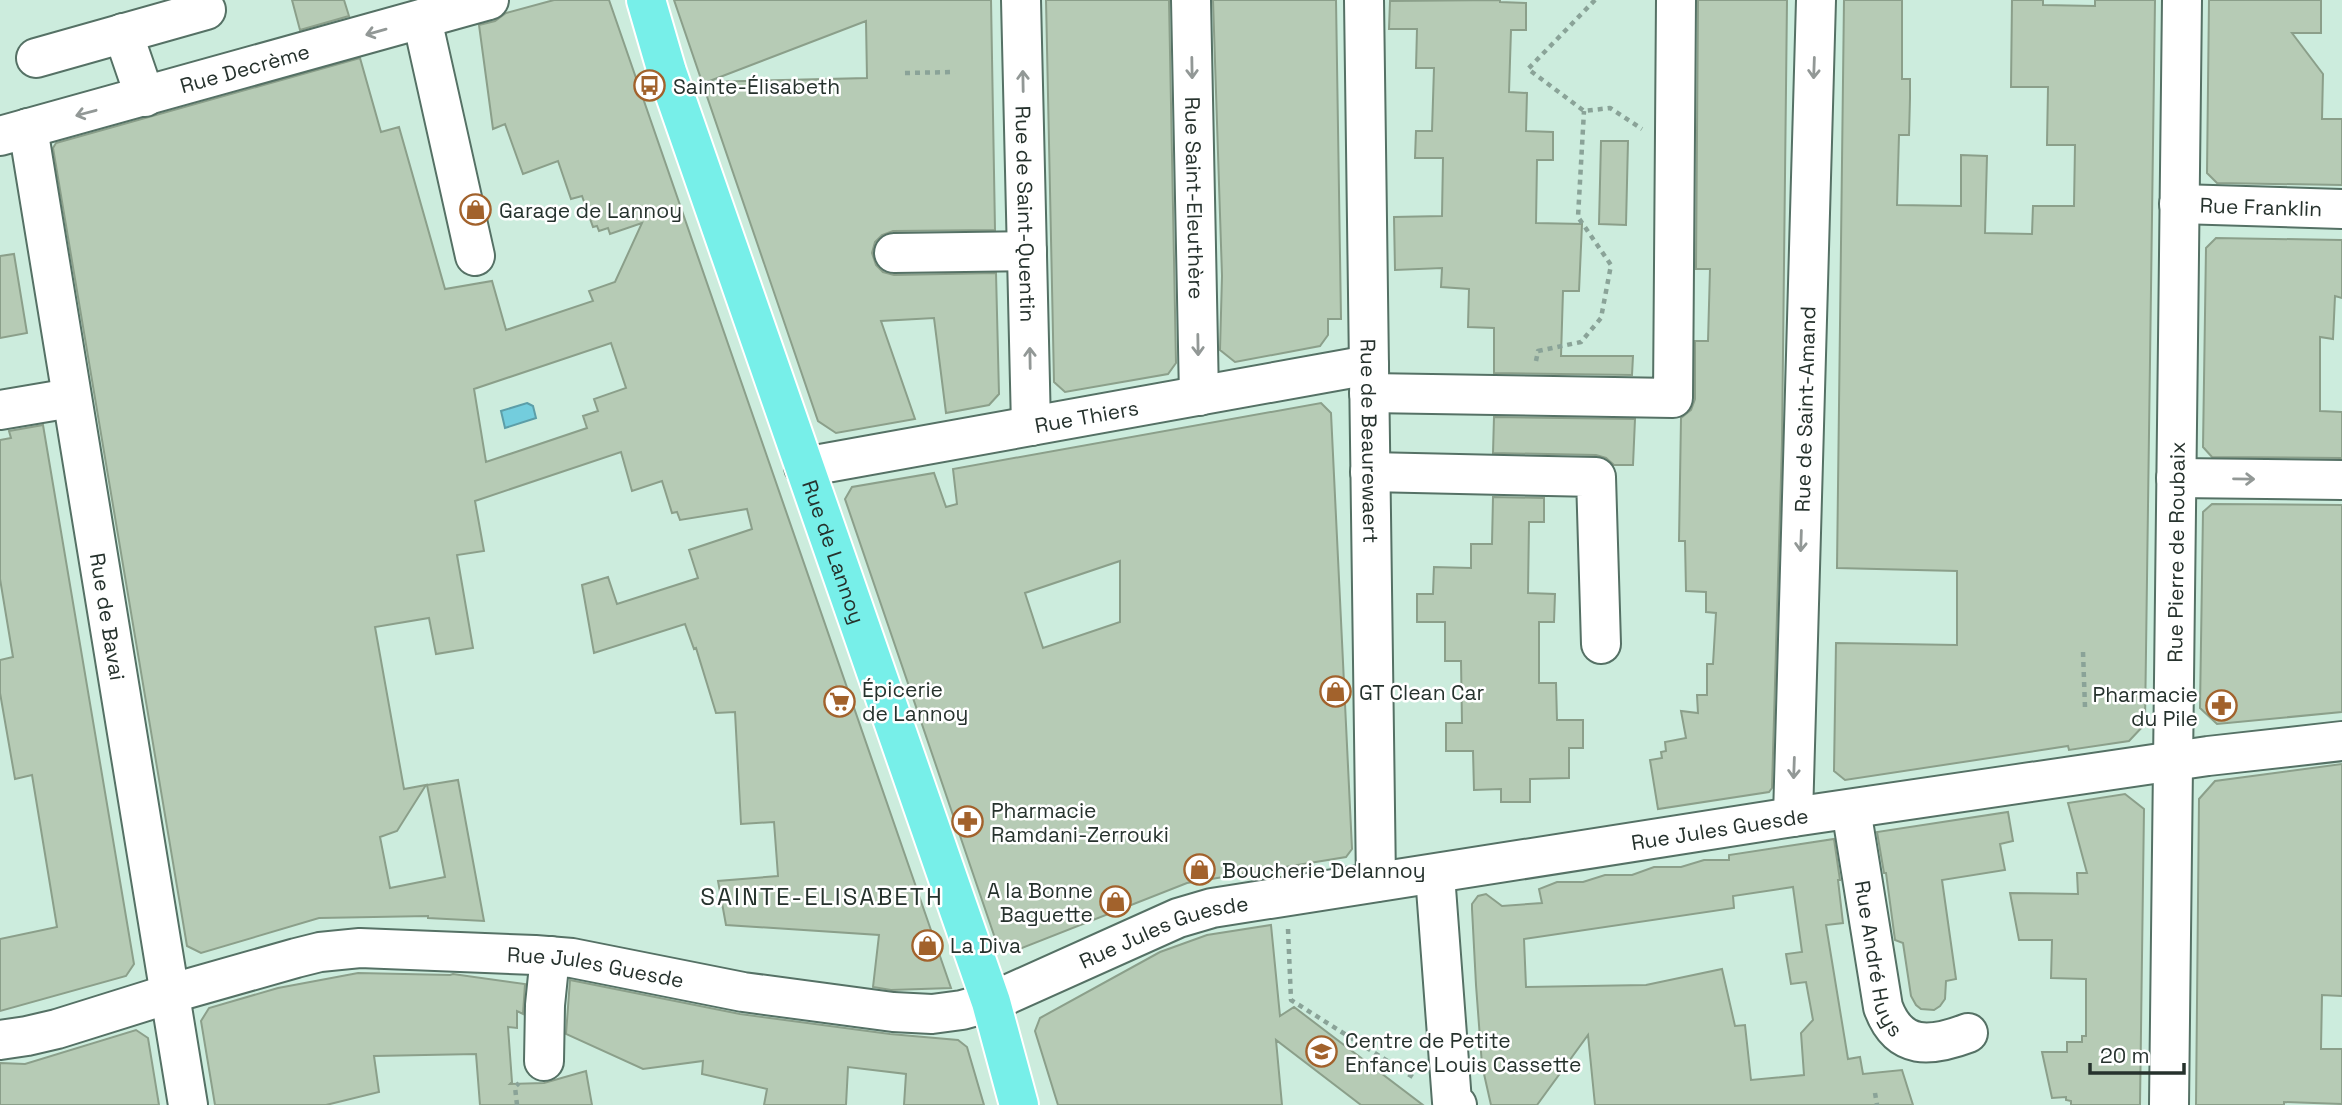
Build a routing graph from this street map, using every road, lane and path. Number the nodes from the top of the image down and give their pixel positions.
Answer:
1 (489, 0) edge
2 (646, 0) edge
3 (1021, 0) edge
4 (1191, 0) edge
5 (1364, 0) edge
6 (1595, 0) edge
7 (1676, 0) edge
8 (1816, 0) edge
9 (2182, 0) edge
10 (206, 10) dead end
11 (422, 19) junction
12 (123, 33) junction
13 (36, 58) dead end
14 (955, 72) dead end
15 (905, 73) dead end
16 (145, 97) junction
17 (1584, 111) junction
18 (14, 132) edge
19 (1675, 150) junction
20 (2179, 204) junction
21 (2342, 209) edge
22 (1027, 251) junction
23 (894, 253) dead end
24 (475, 256) dead end
25 (1369, 379) junction
26 (1199, 396) junction
27 (1529, 397) junction
28 (71, 398) junction
29 (0, 410) edge
30 (1031, 426) junction
31 (804, 467) junction
32 (1370, 472) junction
33 (2176, 478) junction
34 (2342, 480) edge
35 (1601, 645) dead end
36 (2083, 652) dead end
37 (2085, 707) dead end
38 (2342, 741) edge
39 (2172, 762) junction
40 (1851, 809) junction
41 (1793, 817) junction
42 (1435, 875) junction
43 (1376, 883) junction
44 (1287, 897) junction
45 (550, 956) junction
46 (169, 994) junction
47 (991, 1002) junction
48 (1968, 1033) dead end
49 (0, 1040) edge
50 (544, 1061) dead end
51 (1875, 1093) dead end
52 (1454, 1103) edge
53 (188, 1105) edge
54 (1019, 1105) edge
55 (1877, 1105) edge
56 (2169, 1105) edge

1 - 11 street, Rue Decrème
2 - 31 main road, Rue de Lannoy
22 -> 3 street, Rue de Saint-Quentin
4 -> 26 street, Rue Saint-Eleuthère
5 - 25 street, Rue de Beaurewaert
6 - 17 path
7 - 19 street
8 -> 41 street, Rue de Saint-Amand
9 - 20 street, Rue Pierre de Roubaix
10 - 12 street
11 -> 16 street, Rue Decrème
11 - 24 street
12 - 13 street
12 - 16 street
14 - 15 path
16 -> 18 street, Rue Decrème
17 - 19 path
17 - 27 path
18 - 28 street, Rue de Bavai
19 - 27 street, Rue Thiers
20 - 21 street, Rue Franklin
20 - 33 street, Rue Pierre de Roubaix
22 - 23 street
30 -> 22 street, Rue de Saint-Quentin
25 - 26 street, Rue Thiers
25 - 27 street, Rue Thiers
25 - 32 street, Rue de Beaurewaert
26 - 30 street, Rue Thiers
28 - 29 street
28 - 46 street, Rue de Bavai
30 - 31 street, Rue Thiers
31 - 47 main road, Rue de Lannoy
32 - 35 street
32 - 43 street, Rue de Beaurewaert
33 -> 34 street
33 - 39 street, Rue Pierre de Roubaix
36 - 37 path
38 - 39 street, Rue Jules Guesde
39 - 40 street, Rue Jules Guesde
39 - 56 street, Rue Pierre de Roubaix
40 - 41 street, Rue Jules Guesde
40 - 48 street, Rue André Huys
41 - 42 street, Rue Jules Guesde
42 - 43 street, Rue Jules Guesde
42 - 52 street
43 - 44 street, Rue Jules Guesde
44 - 47 street, Rue Jules Guesde
44 - 52 path
45 - 46 street, Rue Jules Guesde
45 - 47 street, Rue Jules Guesde
45 - 50 street
46 - 49 street, Rue Jules Guesde
46 - 53 street, Rue de Bavai
47 - 54 main road, Rue de Lannoy
51 - 55 path

